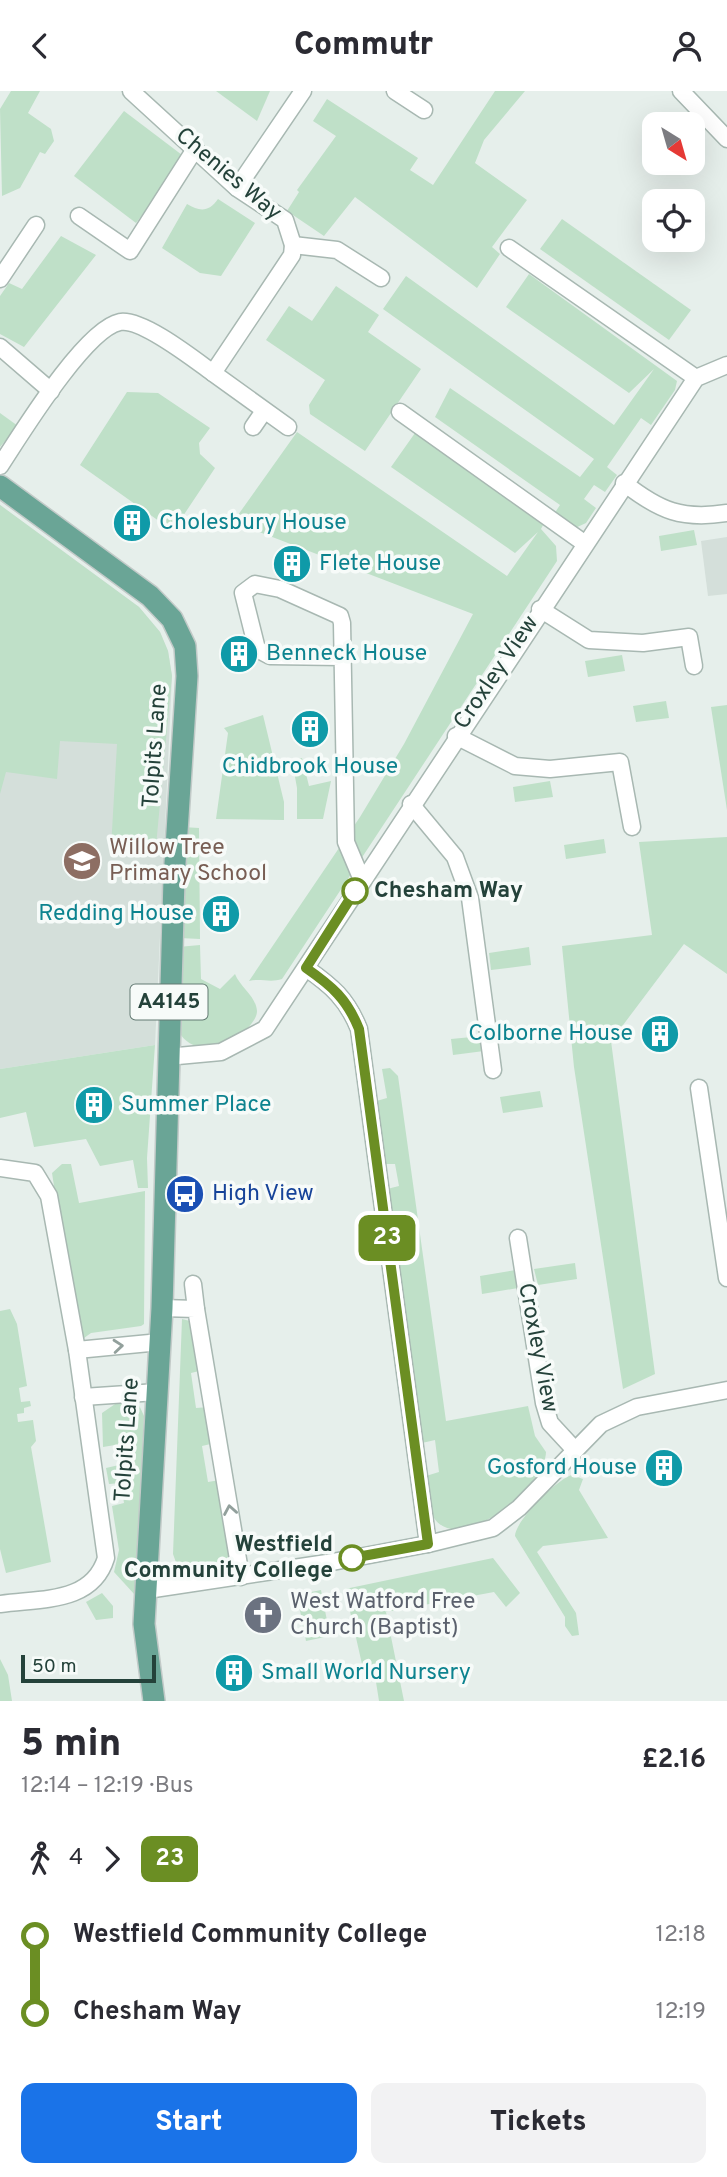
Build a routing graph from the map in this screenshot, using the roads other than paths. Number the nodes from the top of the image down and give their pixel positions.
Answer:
1 (131, 91) edge
2 (303, 91) edge
3 (396, 91) edge
4 (681, 91) edge
5 (424, 110) dead end
6 (727, 139) edge
7 (195, 149) junction
8 (237, 188) junction
9 (79, 216) dead end
10 (36, 225) dead end
11 (293, 244) junction
12 (509, 248) dead end
13 (381, 278) dead end
14 (0, 279) edge
15 (0, 348) edge
16 (727, 365) edge
17 (213, 373) junction
18 (696, 378) junction
19 (51, 391) junction
20 (264, 411) junction
21 (400, 412) dead end
22 (253, 427) dead end
23 (288, 427) dead end
24 (0, 466) edge
25 (624, 484) junction
26 (0, 486) edge
27 (727, 513) edge
28 (584, 543) junction
29 (540, 609) junction
30 (341, 657) junction
31 (694, 666) dead end
32 (456, 736) junction
33 (411, 804) junction
34 (632, 827) dead end
35 (362, 880) junction
36 (306, 968) junction
37 (167, 1058) junction
38 (493, 1070) dead end
39 (699, 1088) dead end
40 (0, 1168) edge
41 (518, 1238) dead end
42 (727, 1278) edge
43 (193, 1284) dead end
44 (162, 1308) junction
45 (196, 1309) junction
46 (160, 1342) junction
47 (77, 1350) junction
48 (727, 1390) edge
49 (157, 1392) junction
50 (83, 1397) junction
51 (574, 1449) junction
52 (428, 1544) junction
53 (240, 1577) junction
54 (147, 1590) junction
55 (0, 1604) edge
56 (154, 1701) edge

1 - 7 street, Chenies Way
2 - 8 street
3 - 5 street
4 - 6 street
7 - 8 street, Chenies Way
7 - 9 street
8 - 11 street, Chenies Way
10 - 14 street
11 - 13 street
11 - 17 street, Chenies Way
12 - 18 street
15 - 19 street
16 - 18 street
17 - 19 street
17 - 20 street
18 - 25 street, Croxley View
19 - 24 street
20 - 22 street
20 - 23 street
21 - 28 street
25 - 27 street
25 - 28 street, Croxley View
26 - 37 main road, Tolpits Lane / A4145
28 - 29 street, Croxley View
29 - 31 street
29 - 32 street, Croxley View
30 - 30 street
30 - 35 street
32 - 33 street, Croxley View
32 - 34 street
33 - 35 street, Croxley View
33 - 38 street
35 - 36 street, Croxley View
36 - 37 street, Croxley View
36 - 52 street
37 - 44 main road, Tolpits Lane / A4145
39 - 42 street
40 - 47 street, Tolpits Lane
41 - 51 street, Croxley View
43 - 45 street
44 - 45 street
44 - 46 main road, Tolpits Lane / A4145
53 -> 45 street
47 -> 46 street
46 - 49 main road, Tolpits Lane / A4145
47 - 50 street, Tolpits Lane
48 - 51 street
49 - 50 street
49 - 54 main road, Tolpits Lane / A4145
50 - 55 street, Tolpits Lane
51 - 52 street
52 - 53 street
53 - 54 street
54 - 56 main road, Tolpits Lane / A4145

